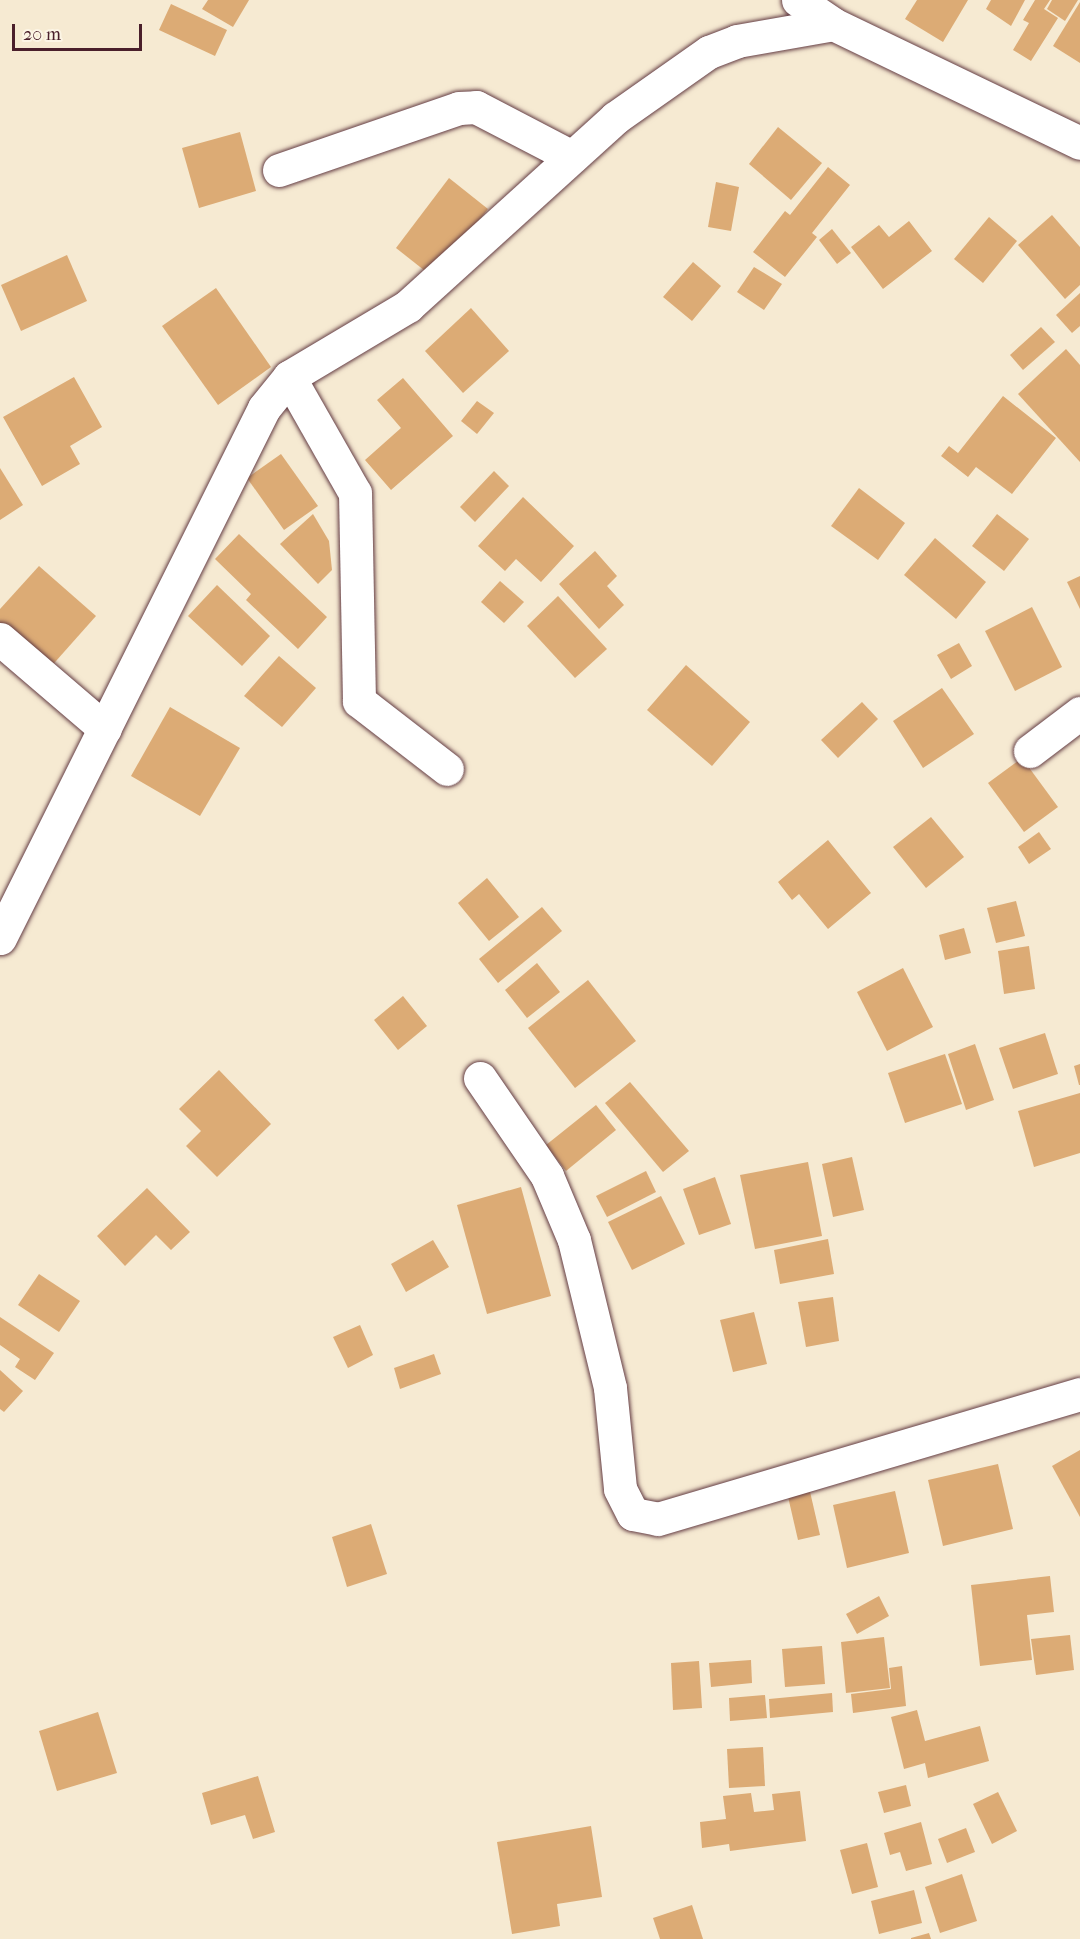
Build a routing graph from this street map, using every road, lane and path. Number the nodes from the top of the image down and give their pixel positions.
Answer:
1 (798, 0) edge
2 (833, 24) junction
3 (1076, 135) edge
4 (572, 157) junction
5 (279, 170) dead end
6 (289, 377) junction
7 (0, 639) edge
8 (1080, 713) edge
9 (105, 729) junction
10 (1030, 751) dead end
11 (447, 769) dead end
12 (0, 938) edge
13 (480, 1078) dead end
14 (1080, 1394) edge

1 - 2 street
2 - 3 street
2 - 4 street
4 - 5 street
4 - 6 street
6 - 9 street
6 - 11 street
7 - 9 street
8 - 10 street
9 - 12 street
13 - 14 street

